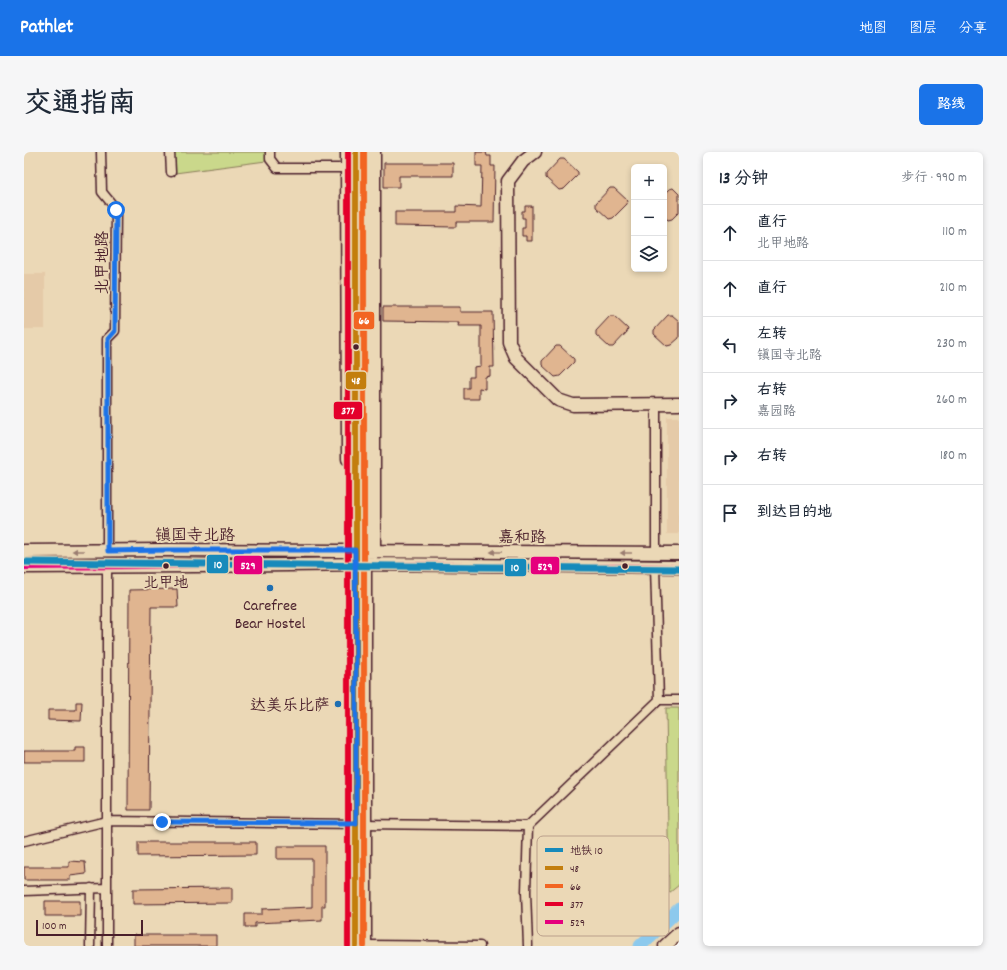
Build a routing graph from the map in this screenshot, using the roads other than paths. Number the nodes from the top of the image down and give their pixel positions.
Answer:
1 (101, 152) edge
2 (170, 152) edge
3 (270, 152) edge
4 (347, 152) edge
5 (356, 152) edge
6 (365, 152) edge
7 (374, 152) edge
8 (535, 152) edge
9 (347, 168) junction
10 (172, 172) dead end
11 (656, 404) junction
12 (679, 404) edge
13 (24, 551) edge
14 (108, 551) junction
15 (361, 551) junction
16 (656, 553) junction
17 (679, 553) edge
18 (361, 564) junction
19 (24, 567) edge
20 (107, 567) junction
21 (655, 567) junction
22 (679, 567) edge
23 (659, 700) junction
24 (679, 700) edge
25 (107, 821) junction
26 (360, 823) junction
27 (528, 826) junction
28 (24, 841) edge
29 (91, 888) junction
30 (107, 888) junction
31 (24, 890) edge
32 (679, 933) edge
33 (90, 946) edge
34 (107, 946) edge
35 (362, 946) edge
36 (480, 946) edge
37 (528, 946) edge
38 (665, 946) edge

1 - 14 street, 北甲地路
2 - 10 street
3 - 9 street
4 - 9 street
5 - 15 street
6 - 15 street
7 - 15 street
8 - 11 street
9 - 15 street
11 - 12 street
11 - 16 street
14 -> 13 street, 镇国寺北路
14 - 15 street, 镇国寺北路
16 -> 15 street, 嘉和路
15 - 18 street
16 - 17 street, 嘉和路
18 - 20 street, 镇国寺北路
18 - 21 street, 嘉和路
18 - 26 street
19 - 20 street, 镇国寺北路
20 - 25 street
21 - 22 street, 嘉和路
21 - 23 street
23 - 24 street
23 - 27 street
25 - 26 street
25 - 28 street
25 - 30 street
26 - 27 street
26 - 35 street
27 - 37 street
29 - 30 street
29 - 31 street
29 - 33 street
30 - 34 street
32 - 38 street
35 - 36 street

